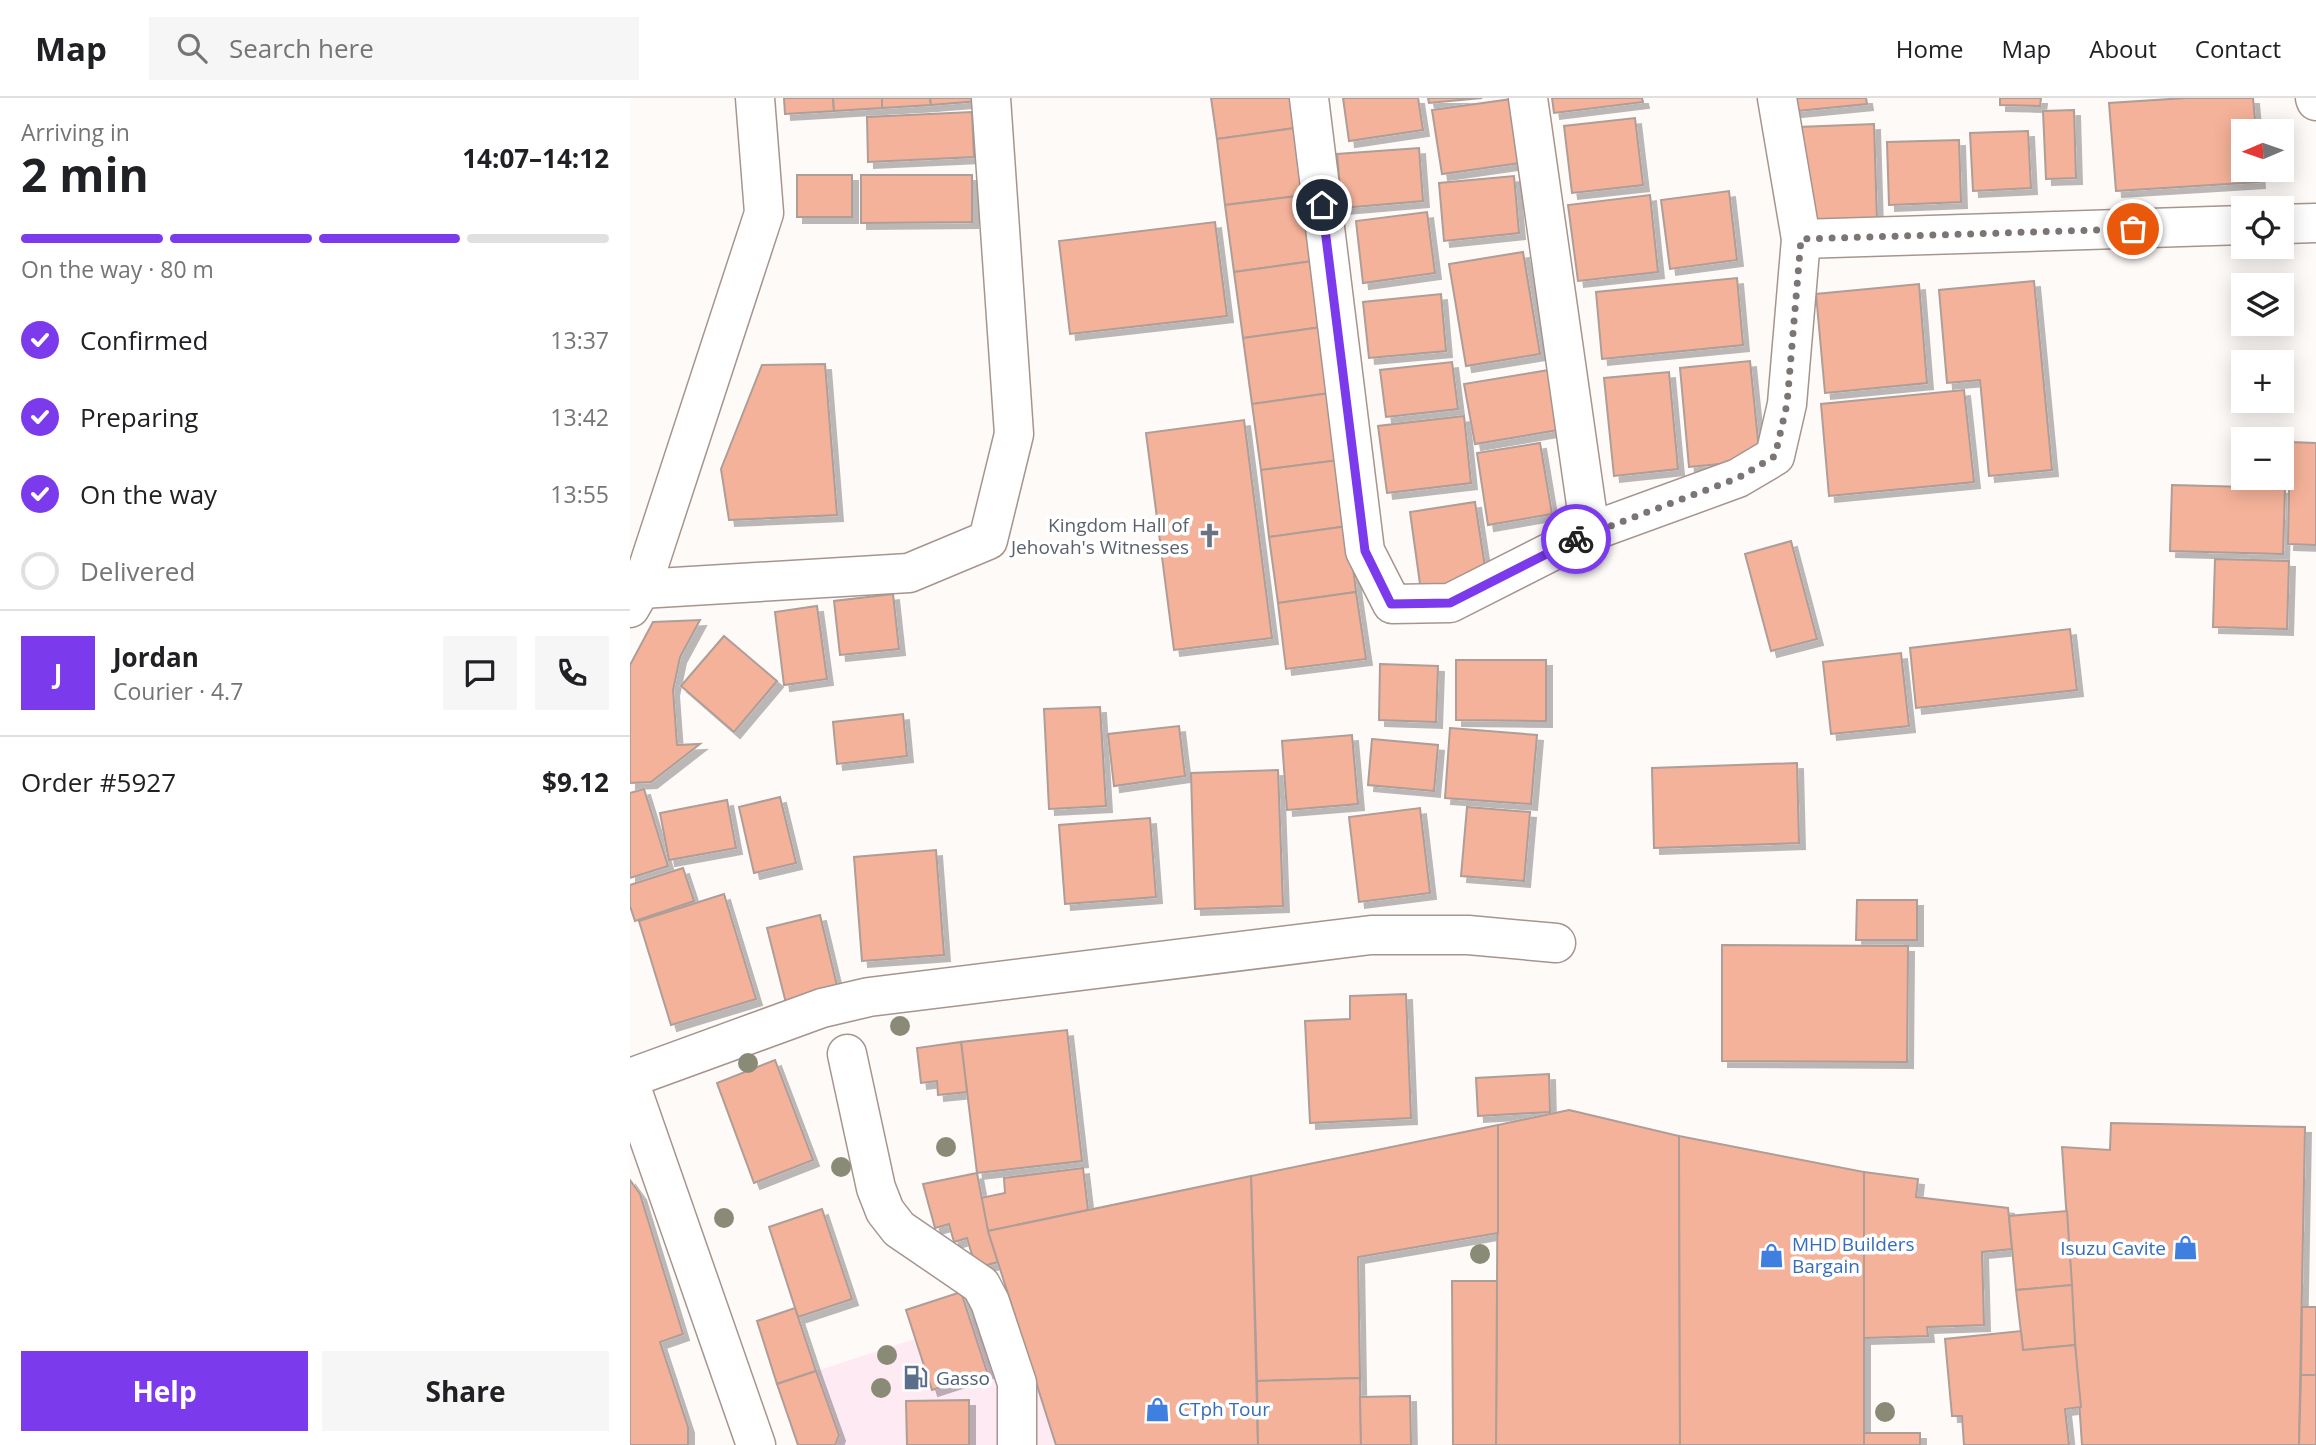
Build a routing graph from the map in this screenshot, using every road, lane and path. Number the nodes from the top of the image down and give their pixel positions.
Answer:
1 (755, 98) edge
2 (990, 98) edge
3 (1309, 98) edge
4 (1528, 98) edge
5 (1777, 98) edge
6 (2316, 223) edge
7 (2294, 224) edge
8 (2231, 225) edge
9 (1801, 239) junction
10 (1590, 532) junction
11 (636, 599) edge
12 (1556, 943) dead end
13 (846, 1054) dead end
14 (632, 1094) edge
15 (756, 1445) edge
16 (1017, 1445) edge

1 - 11 street
2 - 11 street
3 - 10 street
4 - 10 street
5 - 9 street
6 - 7 street
8 - 9 street
9 - 10 street
12 - 14 street
13 - 16 street
14 - 15 street

